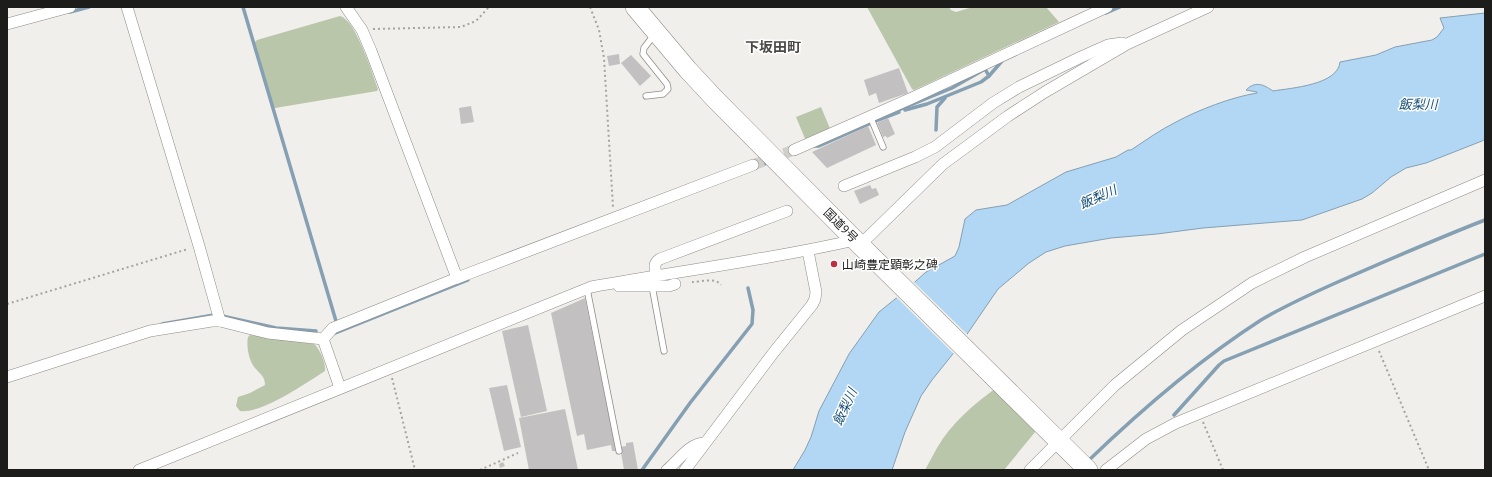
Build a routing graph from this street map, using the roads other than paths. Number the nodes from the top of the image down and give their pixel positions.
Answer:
1 (70, 7) edge
2 (127, 7) edge
3 (346, 7) edge
4 (635, 7) edge
5 (1107, 7) edge
6 (1208, 7) edge
7 (7, 24) edge
8 (656, 32) junction
9 (1127, 44) junction
10 (646, 96) dead end
11 (871, 120) junction
12 (883, 147) dead end
13 (794, 150) tunnel mouth
14 (753, 164) tunnel mouth
15 (1485, 180) edge
16 (844, 186) dead end
17 (787, 211) dead end
18 (860, 245) junction
19 (808, 251) junction
20 (656, 275) junction
21 (457, 278) junction
22 (676, 284) road end
23 (603, 285) junction
24 (652, 286) junction
25 (587, 289) junction
26 (1485, 296) edge
27 (220, 321) junction
28 (323, 339) junction
29 (664, 351) dead end
30 (7, 377) edge
31 (340, 388) junction
32 (704, 443) junction
33 (1061, 443) junction
34 (619, 450) dead end
35 (139, 470) edge
36 (668, 470) edge
37 (685, 470) edge
38 (1030, 470) edge
39 (1088, 470) edge
40 (1106, 470) edge

1 - 7 street
2 - 27 street
3 - 21 street
4 - 8 highway, 国道9号
5 - 11 street
6 - 9 street
8 - 10 lane
8 - 18 highway, 国道9号
9 - 16 street
9 - 18 street
11 - 12 lane
11 - 13 street
14 - 21 street
15 - 33 street
17 - 20 street
18 - 19 street
18 - 33 highway, 国道9号
19 - 20 street
19 - 32 street
20 - 23 street
21 - 28 street
22 - 24 street
23 - 24 street
23 - 25 street
24 - 29 lane
25 - 31 street
25 - 34 lane
26 - 40 street
27 - 28 street
27 - 30 street
28 - 31 street
31 - 35 street
32 - 36 street
32 - 37 street
33 - 38 street
33 - 39 highway, 国道9号

